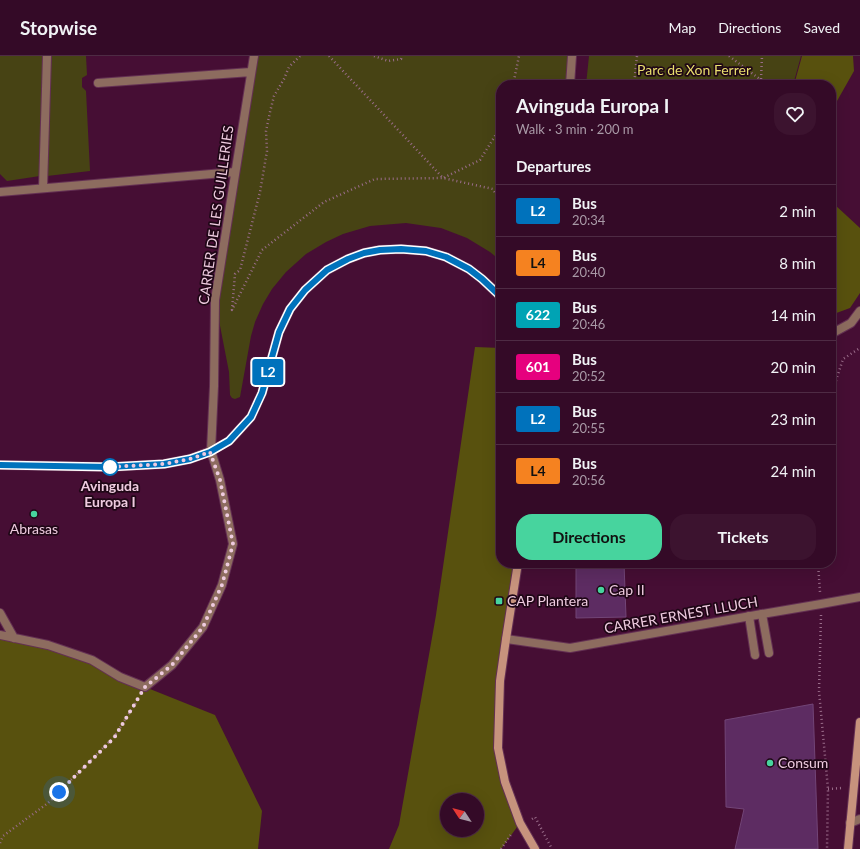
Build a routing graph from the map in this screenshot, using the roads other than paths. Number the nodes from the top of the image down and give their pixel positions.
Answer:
1 (47, 56) edge
2 (254, 56) edge
3 (572, 56) edge
4 (251, 72) junction
5 (570, 80) edge
6 (98, 83) dead end
7 (235, 172) junction
8 (43, 188) junction
9 (0, 192) edge
10 (496, 292) edge
11 (860, 311) edge
12 (836, 331) edge
13 (210, 452) junction
14 (0, 465) edge
15 (517, 568) edge
16 (860, 597) edge
17 (0, 613) edge
18 (762, 614) junction
19 (749, 616) junction
20 (0, 635) edge
21 (14, 638) junction
22 (506, 639) junction
23 (769, 653) dead end
24 (756, 655) dead end
25 (860, 722) edge
26 (860, 819) edge
27 (850, 823) junction
28 (535, 849) edge
29 (848, 849) edge

1 - 8 street
2 - 4 street, CARRER DE LES GUILLERIES
3 - 5 street
4 - 6 street
4 - 7 street, CARRER DE LES GUILLERIES
7 - 8 street
7 - 13 street, CARRER DE LES GUILLERIES
8 - 9 street
10 - 13 street
11 - 12 street
13 - 14 street
13 - 21 street
15 - 22 street
16 - 18 street, CARRER ERNEST LLUCH
17 - 21 street
18 - 19 street, CARRER ERNEST LLUCH
18 - 23 street
19 - 22 street, CARRER ERNEST LLUCH
19 - 24 street
20 - 21 street
22 - 28 street
25 - 27 street
26 - 27 street
27 - 29 street

